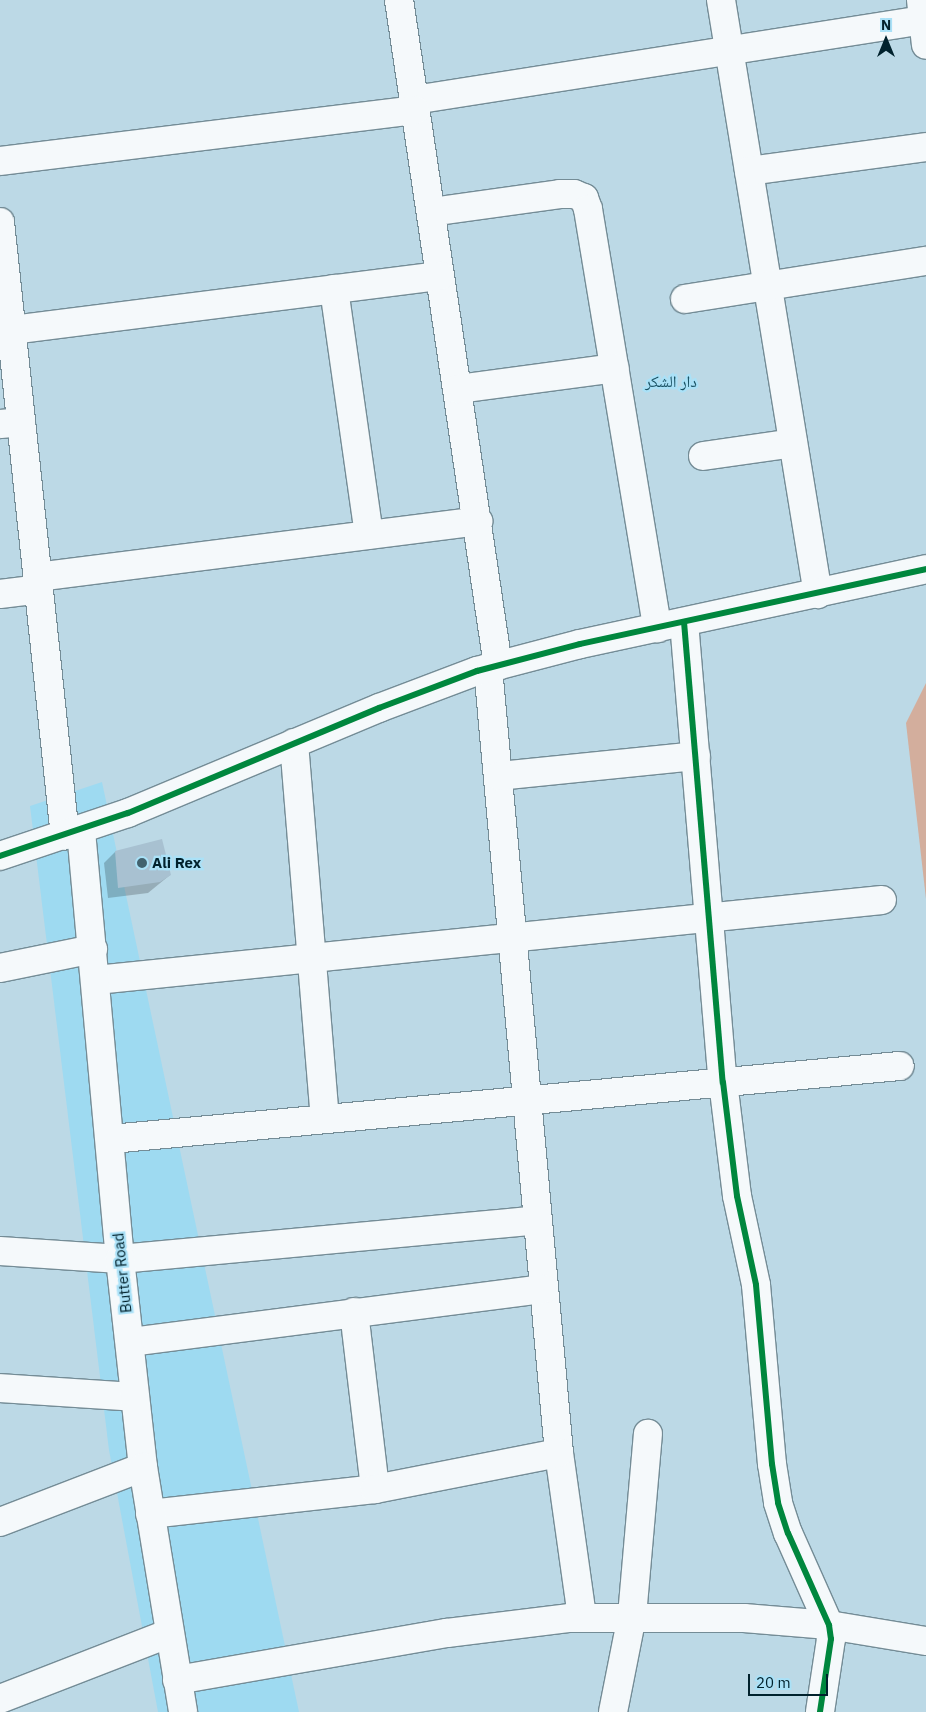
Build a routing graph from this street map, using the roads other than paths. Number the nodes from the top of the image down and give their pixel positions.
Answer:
1 (398, 0) edge
2 (721, 0) edge
3 (923, 22) edge
4 (729, 52) junction
5 (415, 105) junction
6 (926, 147) edge
7 (0, 161) edge
8 (749, 171) junction
9 (431, 212) junction
10 (0, 222) edge
11 (926, 261) edge
12 (440, 276) junction
13 (767, 287) junction
14 (334, 289) junction
15 (685, 299) dead end
16 (11, 330) junction
17 (615, 368) junction
18 (458, 390) junction
19 (10, 423) edge
20 (793, 443) junction
21 (703, 456) dead end
22 (478, 521) junction
23 (369, 535) junction
24 (926, 569) edge
25 (38, 583) junction
26 (0, 594) edge
27 (818, 594) junction
28 (684, 622) junction
29 (657, 628) junction
30 (493, 667) junction
31 (294, 743) junction
32 (696, 756) junction
33 (499, 776) junction
34 (73, 833) junction
35 (0, 856) edge
36 (882, 900) dead end
37 (709, 917) junction
38 (513, 937) junction
39 (93, 949) junction
40 (312, 958) junction
41 (0, 968) edge
42 (96, 980) junction
43 (900, 1066) dead end
44 (723, 1082) junction
45 (528, 1100) junction
46 (325, 1119) junction
47 (111, 1139) junction
48 (537, 1220) junction
49 (0, 1251) edge
50 (120, 1260) junction
51 (544, 1289) junction
52 (354, 1312) junction
53 (130, 1342) junction
54 (0, 1388) edge
55 (135, 1397) junction
56 (648, 1434) dead end
57 (559, 1453) junction
58 (143, 1467) junction
59 (375, 1489) junction
60 (150, 1514) junction
61 (0, 1522) edge
62 (632, 1616) junction
63 (582, 1617) junction
64 (829, 1625) junction
65 (168, 1634) junction
66 (926, 1640) edge
67 (177, 1680) junction
68 (0, 1699) edge
69 (183, 1712) edge
70 (613, 1712) edge
71 (820, 1712) edge

1 - 5 street
2 - 4 street
3 - 4 street
4 - 5 street
4 - 8 street
5 - 7 street
5 - 9 street
6 - 8 street
8 - 13 street
9 - 12 street
9 - 17 street
10 - 16 street, Butter Road
11 - 13 street
12 - 14 street
12 - 18 street
13 - 15 street
13 - 20 street
14 - 16 street
14 - 23 street
16 - 19 street, Butter Road
17 - 18 street
17 - 29 street
18 - 22 street
19 - 25 street, Butter Road
20 - 21 street
20 - 27 street
22 - 23 street
22 - 30 street
23 - 25 street
24 - 27 street
25 - 26 street
25 - 34 street, Butter Road
27 - 28 street
28 - 29 street
28 - 32 street
29 - 30 street
30 - 31 street
30 - 33 street
31 - 34 street
31 - 40 street
32 - 33 street
32 - 37 street
33 - 38 street
34 - 35 street
34 - 39 street, Butter Road
36 - 37 street
37 - 38 street
37 - 44 street
38 - 40 street
38 - 45 street
39 - 41 street
39 - 42 street, Butter Road
40 - 42 street
40 - 46 street
42 - 47 street, Butter Road
43 - 44 street
44 - 45 street
44 - 64 street
45 - 46 street
45 - 48 street
46 - 47 street
47 - 50 street, Butter Road
48 - 50 street
48 - 51 street
49 - 50 street
50 - 53 street, Butter Road
51 - 52 street
51 - 57 street
52 - 53 street
52 - 59 street
53 - 55 street, Butter Road
54 - 55 street
55 - 58 street, Butter Road
56 - 62 street
57 - 59 street
57 - 63 street
58 - 60 street, Butter Road
58 - 61 street
59 - 60 street
60 - 65 street, Butter Road
62 - 63 street
62 - 64 street
62 - 70 street
63 - 67 street
64 - 66 street
64 - 71 street
65 - 67 street, Butter Road
65 - 68 street
67 - 69 street, Butter Road

